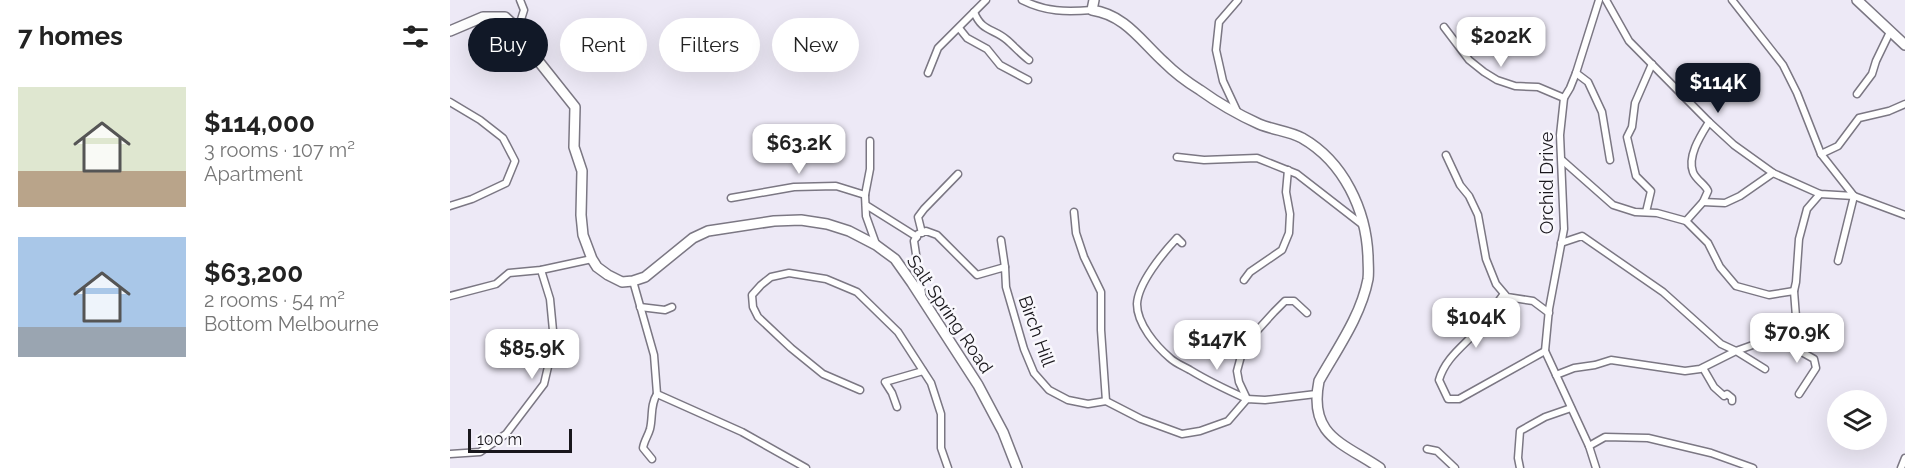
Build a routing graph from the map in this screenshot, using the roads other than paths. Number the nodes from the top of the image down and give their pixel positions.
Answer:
1 (520, 0) edge
2 (986, 0) edge
3 (1022, 0) edge
4 (1094, 0) edge
5 (1238, 0) edge
6 (1599, 0) edge
7 (1606, 0) edge
8 (1732, 0) edge
9 (1857, 0) edge
10 (1092, 10) junction
11 (974, 12) junction
12 (481, 18) edge
13 (506, 18) edge
14 (521, 18) edge
15 (468, 23) edge
16 (1444, 27) dead end
17 (959, 28) junction
18 (450, 31) edge
19 (1890, 32) junction
20 (1905, 45) edge
21 (1029, 60) dead end
22 (1652, 64) junction
23 (1704, 68) dead end
24 (547, 72) edge
25 (928, 73) dead end
26 (1576, 73) junction
27 (1028, 80) dead end
28 (1857, 94) dead end
29 (1685, 97) junction
30 (1564, 98) junction
31 (450, 102) edge
32 (1905, 104) edge
33 (1237, 111) junction
34 (1709, 122) junction
35 (870, 141) dead end
36 (1821, 154) junction
37 (1446, 155) dead end
38 (1177, 157) dead end
39 (1562, 160) junction
40 (1610, 160) dead end
41 (1288, 170) junction
42 (1773, 173) junction
43 (958, 174) dead end
44 (1820, 194) junction
45 (865, 195) junction
46 (1854, 196) junction
47 (731, 198) dead end
48 (1703, 202) junction
49 (866, 205) junction
50 (450, 206) edge
51 (1074, 212) dead end
52 (1646, 212) junction
53 (1905, 215) edge
54 (1686, 221) junction
55 (1364, 226) junction
56 (919, 235) junction
57 (1001, 240) dead end
58 (1182, 243) dead end
59 (1561, 243) junction
60 (876, 245) junction
61 (592, 259) junction
62 (1838, 261) dead end
63 (1005, 267) junction
64 (541, 270) junction
65 (1244, 280) dead end
66 (633, 281) junction
67 (1794, 291) junction
68 (1504, 294) junction
69 (450, 296) edge
70 (923, 298) junction
71 (640, 307) junction
72 (672, 307) dead end
73 (1307, 313) dead end
74 (1549, 313) junction
75 (1792, 346) junction
76 (1545, 351) junction
77 (1736, 351) junction
78 (1703, 368) junction
79 (1765, 369) dead end
80 (923, 371) junction
81 (1556, 375) junction
82 (860, 390) dead end
83 (657, 394) junction
84 (1316, 394) junction
85 (1799, 394) dead end
86 (1247, 399) junction
87 (1106, 401) junction
88 (1732, 401) dead end
89 (897, 407) dead end
90 (1571, 408) junction
91 (1589, 446) junction
92 (1427, 449) dead end
93 (450, 454) edge
94 (1905, 458) edge
95 (652, 459) dead end
96 (806, 468) edge
97 (948, 468) edge
98 (1017, 468) edge
99 (1380, 468) edge
100 (1455, 468) edge
101 (1520, 468) edge
102 (1596, 468) edge
103 (1753, 468) edge
104 (1900, 468) edge

1 - 14 street
2 - 11 street
3 - 10 street
4 - 10 street
5 - 33 street
6 - 26 street, Orchid Drive
7 - 22 street
8 - 36 street
9 - 19 street
10 - 33 street
11 - 17 street
11 - 21 street
12 - 13 street
15 - 18 street
16 - 30 street
17 - 25 street
17 - 27 street
19 - 20 street
19 - 28 street
22 - 29 street
22 - 52 street
23 - 29 street
24 - 61 street
26 - 30 street, Orchid Drive
26 - 40 street
29 - 34 street
30 - 39 street, Orchid Drive
31 - 50 street
32 - 36 street
33 - 55 street
34 - 42 street
34 - 48 street
35 - 45 street
36 - 46 street
37 - 68 street
38 - 41 street
39 - 52 street
39 - 59 street, Orchid Drive
41 - 55 street
41 - 65 street
42 - 44 street
42 - 48 street
43 - 56 street
44 - 46 street
44 - 67 street
45 - 47 street
45 - 49 street
46 - 53 street
46 - 62 street
48 - 54 street
49 - 56 street
49 - 60 street
51 - 87 street
52 - 54 street
54 - 67 street
55 - 84 street
56 - 63 street
56 - 70 street
57 - 63 street, Birch Hill
58 - 86 street
59 - 74 street, Orchid Drive
59 - 77 street
60 - 66 street, Salt Spring Road
60 - 70 street, Salt Spring Road
61 - 64 street
61 - 66 street
63 - 87 street, Birch Hill
64 - 69 street
64 - 93 street
66 - 71 street
67 - 75 street
68 - 74 street
68 - 76 street
70 - 98 street, Salt Spring Road
71 - 72 street
71 - 83 street
73 - 86 street
74 - 76 street, Orchid Drive
75 - 77 street
75 - 85 street
76 - 81 street
77 - 78 street
77 - 79 street
78 - 81 street
78 - 88 street
80 - 82 street
80 - 89 street
80 - 97 street
81 - 90 street
83 - 95 street
83 - 96 street
84 - 86 street
84 - 99 street
86 - 87 street, Birch Hill
90 - 91 street
90 - 101 street
91 - 102 street
91 - 103 street
92 - 100 street
94 - 104 street

